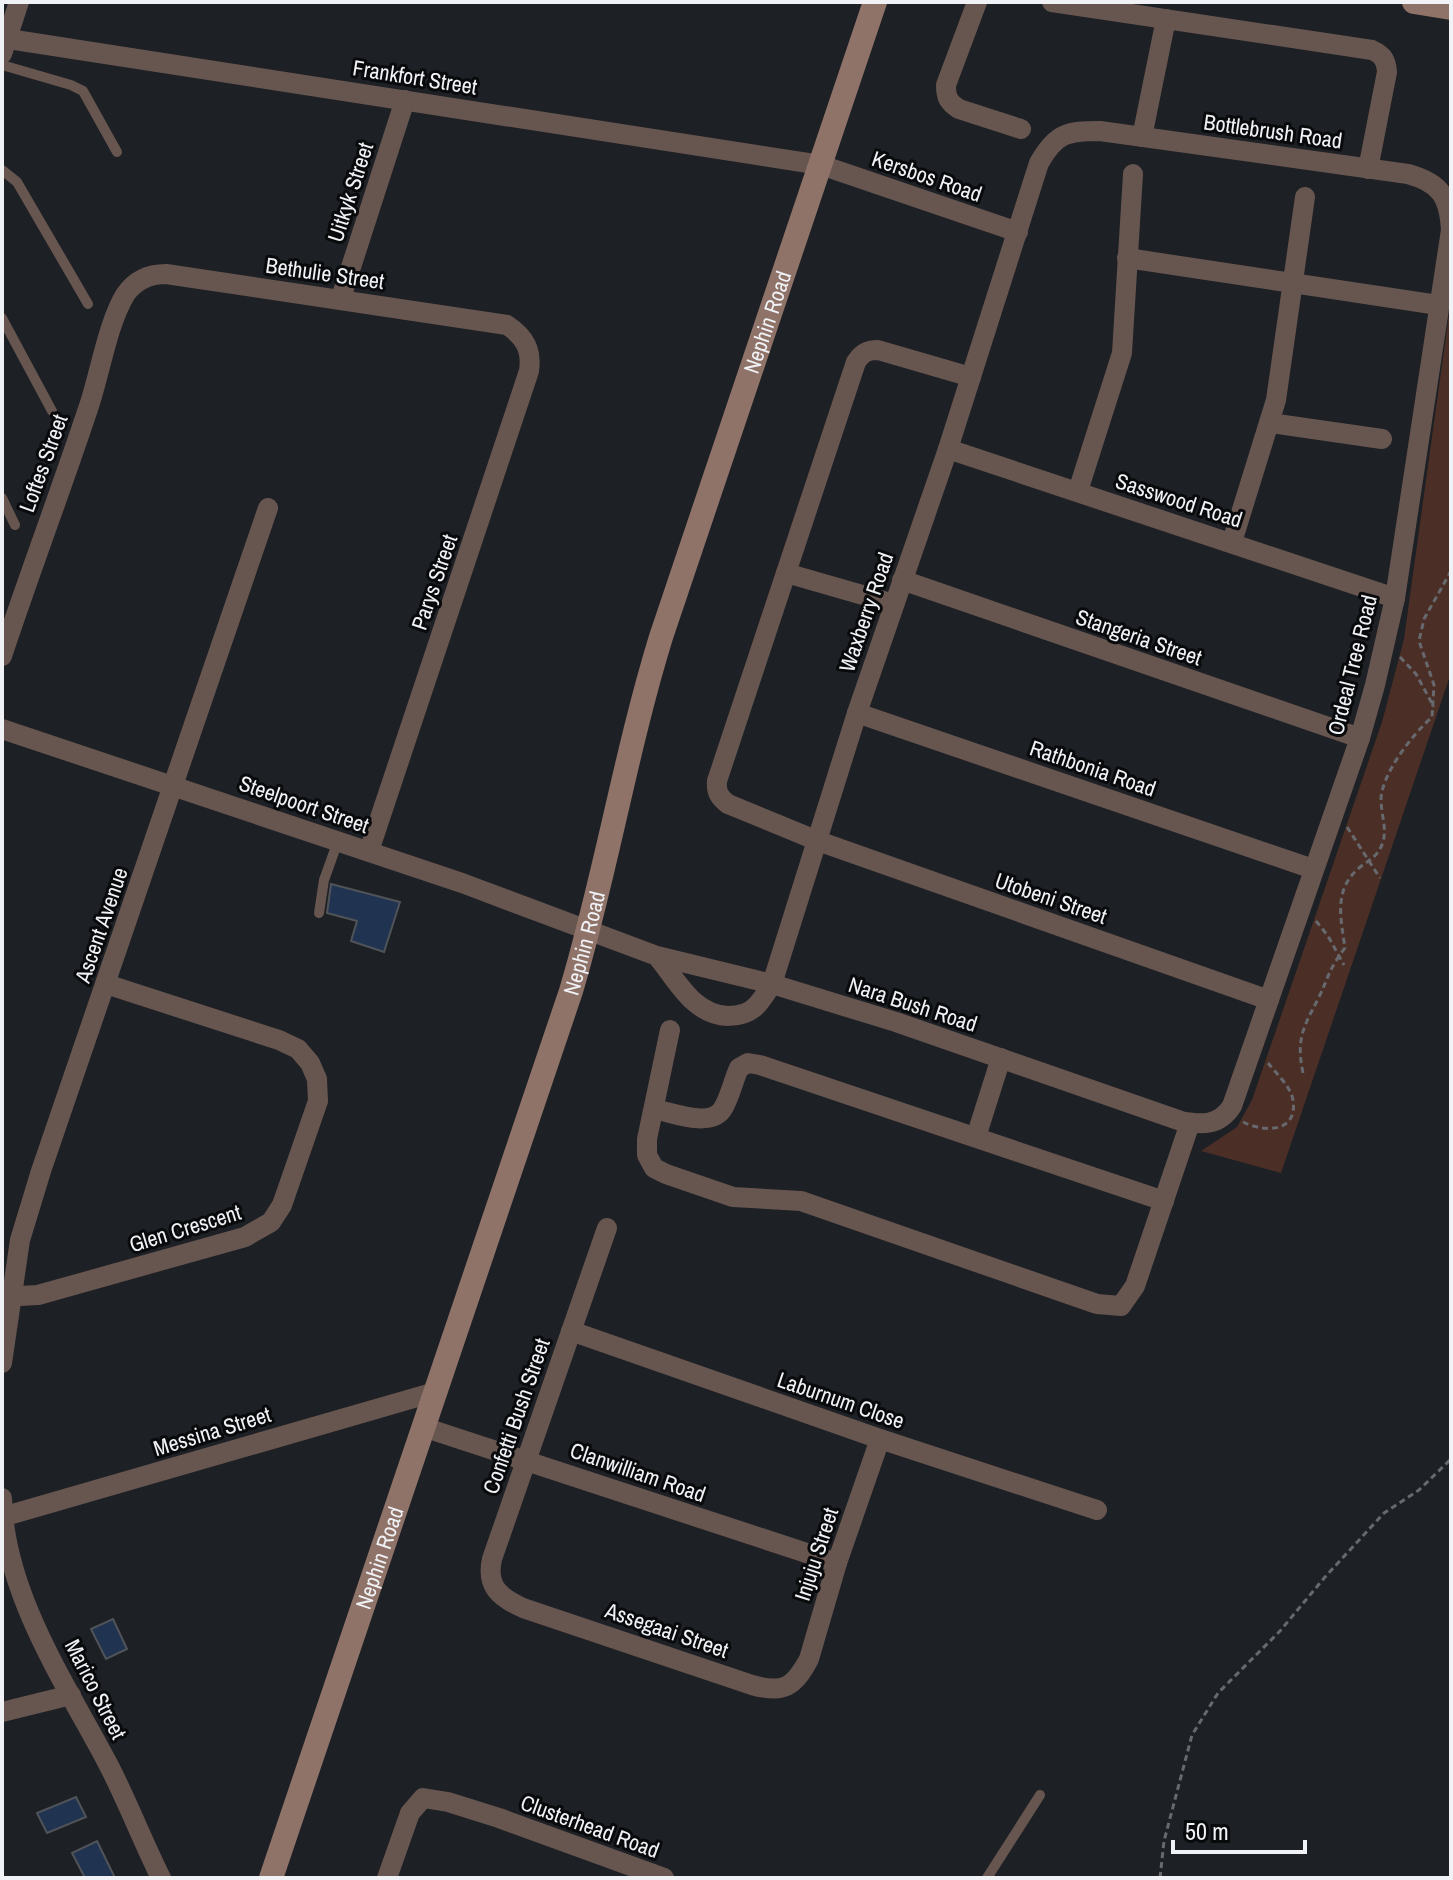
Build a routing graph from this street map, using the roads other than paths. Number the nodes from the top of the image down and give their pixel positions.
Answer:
1 (19, 2) edge
2 (875, 2) edge
3 (977, 2) edge
4 (1052, 2) edge
5 (1412, 2) edge
6 (1451, 8) edge
7 (1166, 19) junction
8 (4, 44) edge
9 (2, 65) edge
10 (405, 100) junction
11 (1021, 129) dead end
12 (1082, 131) joint
13 (1142, 137) junction
14 (117, 152) dead end
15 (821, 165) junction
16 (1368, 169) junction
17 (2, 170) edge
18 (1133, 174) dead end
19 (1446, 194) edge
20 (1305, 197) dead end
21 (1018, 232) junction
22 (1127, 258) junction
23 (1292, 284) junction
24 (131, 287) joint
25 (1443, 295) edge
26 (341, 298) junction
27 (88, 304) dead end
28 (2, 318) edge
29 (515, 330) joint
30 (971, 377) junction
31 (52, 411) dead end
32 (1270, 423) junction
33 (1382, 439) dead end
34 (948, 449) junction
35 (1078, 491) junction
36 (2, 498) edge
37 (268, 508) dead end
38 (15, 525) dead end
39 (1232, 542) junction
40 (786, 573) junction
41 (902, 580) junction
42 (1395, 598) junction
43 (894, 604) junction
44 (2, 656) edge
45 (857, 713) junction
46 (2, 729) edge
47 (1360, 738) junction
48 (174, 786) junction
49 (338, 841) junction
50 (818, 841) junction
51 (369, 851) junction
52 (1313, 869) junction
53 (319, 913) dead end
54 (588, 930) junction
55 (657, 956) junction
56 (106, 984) junction
57 (772, 984) junction
58 (1269, 1000) junction
59 (670, 1030) dead end
60 (1001, 1058) junction
61 (654, 1109) junction
62 (1223, 1117) joint
63 (1190, 1123) junction
64 (976, 1137) junction
65 (1164, 1201) junction
66 (607, 1228) dead end
67 (6, 1292) edge
68 (571, 1331) junction
69 (2, 1363) edge
70 (435, 1392) junction
71 (423, 1427) junction
72 (880, 1439) junction
73 (528, 1460) junction
74 (2, 1498) edge
75 (1097, 1510) dead end
76 (2, 1517) edge
77 (837, 1563) junction
78 (523, 1608) joint
79 (794, 1681) joint
80 (71, 1695) junction
81 (2, 1712) edge
82 (1040, 1795) dead end
83 (155, 1876) edge
84 (271, 1878) edge
85 (387, 1878) edge
86 (664, 1878) edge
87 (987, 1878) edge

1 - 8 street
2 - 15 street, Nephin Road
3 - 11 street
4 - 7 street
5 - 6 street
7 - 13 street
7 - 16 street
8 - 10 street, Frankfort Street
9 - 14 lane
10 - 15 street, Frankfort Street
10 - 26 street, Uitkyk Street
12 - 13 street, Bottlebrush Road
12 - 21 street, Waxberry Road
13 - 16 street, Bottlebrush Road
15 - 21 street, Kersbos Road
15 - 54 street, Nephin Road
16 - 19 street, Bottlebrush Road
17 - 27 lane
18 - 22 street
19 - 25 street, Ordeal Tree Road
20 - 23 street
21 - 30 street, Waxberry Road
22 - 23 street
22 - 35 street
23 - 25 street
23 - 32 street
24 - 26 street, Bethulie Street
24 - 44 street, Loftes Street
25 - 42 street, Ordeal Tree Road
26 - 29 street, Bethulie Street
28 - 31 lane
29 - 51 street, Parys Street
30 - 34 street, Waxberry Road
30 - 40 street
32 - 33 street
32 - 39 street
34 - 35 street, Sasswood Road
34 - 41 street, Waxberry Road
35 - 39 street, Sasswood Road
36 - 38 lane
37 - 48 street, Ascent Avenue
39 - 42 street, Sasswood Road
40 - 43 street
40 - 50 street, Utobeni Street
41 - 43 street, Waxberry Road
41 - 47 street, Stangeria Street
42 - 47 street, Ordeal Tree Road
43 - 45 street, Waxberry Road
45 - 50 street, Waxberry Road
45 - 52 street, Rathbonia Road
46 - 48 street, Steelpoort Street
47 - 52 street, Ordeal Tree Road
48 - 49 street, Steelpoort Street
48 - 56 street, Ascent Avenue
49 - 51 street, Steelpoort Street
49 - 53 lane
50 - 57 street, Waxberry Road
50 - 58 street, Utobeni Street
51 - 54 street, Steelpoort Street
52 - 58 street, Ordeal Tree Road
54 - 55 street, Nara Bush Road
54 - 70 street, Nephin Road
55 - 57 street, Nara Bush Road
55 - 57 street, Waxberry Road
56 - 67 street, Ascent Avenue
56 - 67 street, Glen Crescent
57 - 60 street, Nara Bush Road
58 - 62 street, Ordeal Tree Road
59 - 61 street
60 - 63 street, Nara Bush Road
60 - 64 street
61 - 64 street
61 - 65 street
62 - 63 street, Nara Bush Road
63 - 65 street
64 - 65 street
66 - 68 street, Confetti Bush Street
67 - 69 street, Ascent Avenue
68 - 72 street, Laburnum Close
68 - 73 street, Confetti Bush Street
70 - 71 street, Nephin Road
70 - 76 street, Messina Street
71 - 73 street, Clanwilliam Road
71 - 84 street, Nephin Road
72 - 75 street, Laburnum Close
72 - 77 street, Injuju Street
73 - 77 street, Clanwilliam Road
73 - 78 street, Confetti Bush Street
74 - 76 street
76 - 80 street, Marico Street
77 - 79 street, Injuju Street
78 - 79 street, Assegaai Street
80 - 81 street
80 - 83 street, Marico Street
82 - 87 lane
85 - 86 street, Clusterhead Road

